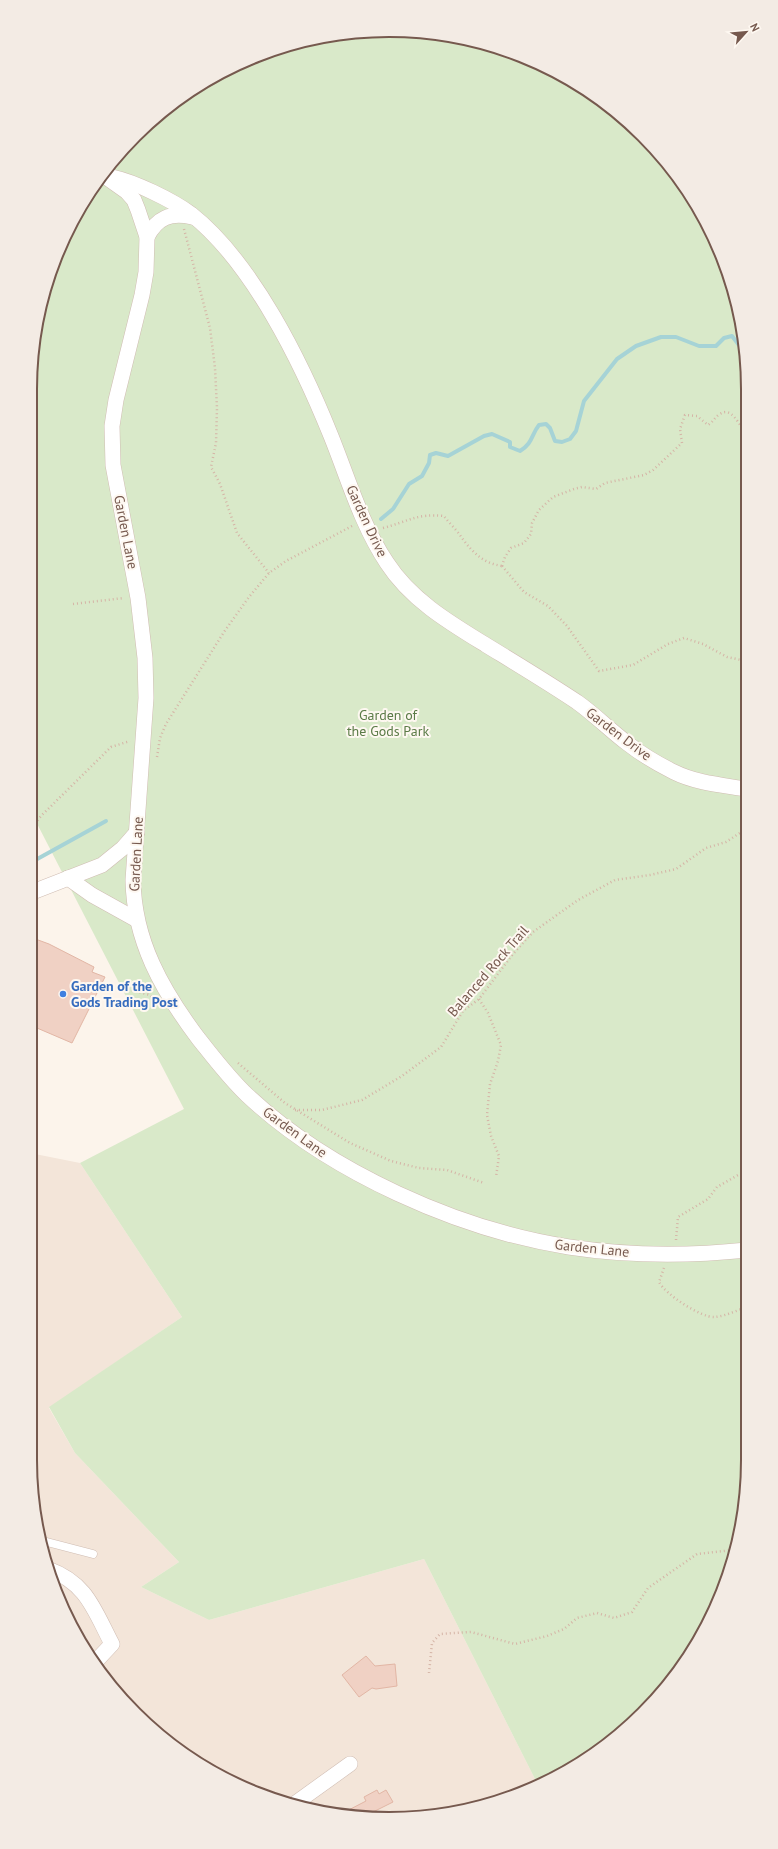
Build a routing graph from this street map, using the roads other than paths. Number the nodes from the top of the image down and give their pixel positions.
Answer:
1 (109, 176) edge
2 (108, 178) edge
3 (188, 217) junction
4 (147, 238) junction
5 (741, 788) edge
6 (137, 832) junction
7 (68, 878) junction
8 (37, 890) edge
9 (137, 920) junction
10 (741, 1250) edge
11 (47, 1542) edge
12 (93, 1554) dead end
13 (56, 1572) edge
14 (98, 1659) edge
15 (350, 1764) dead end
16 (299, 1800) edge

1 - 3 street, Garden Drive
2 - 4 street, Garden Lane
3 - 4 street
3 - 5 street, Garden Drive
4 - 6 street, Garden Lane
6 - 7 street
6 - 9 street, Garden Lane
7 - 8 street
7 - 9 street
9 - 10 street, Garden Lane
11 - 12 lane
13 - 14 street
15 - 16 street

